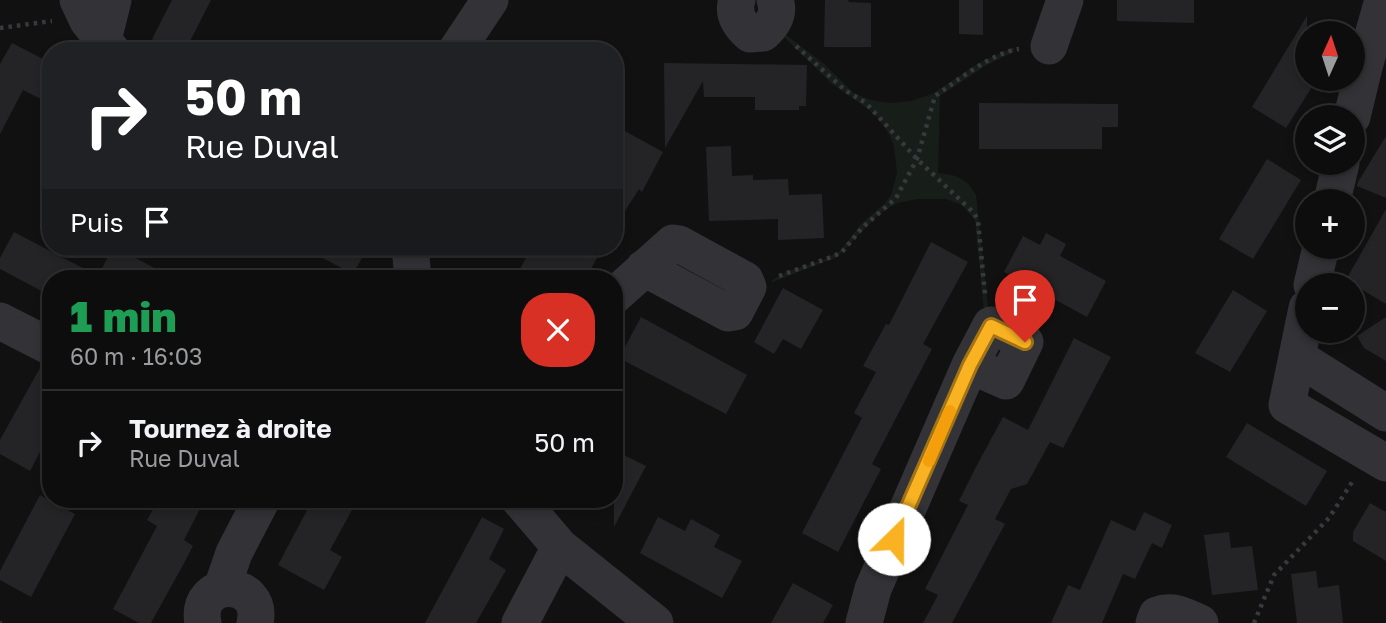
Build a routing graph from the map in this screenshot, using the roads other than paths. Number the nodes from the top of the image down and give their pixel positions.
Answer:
1 (490, 0) edge
2 (737, 0) edge
3 (1065, 0) edge
4 (1383, 0) edge
5 (90, 3) edge
6 (775, 11) edge
7 (107, 42) edge
8 (462, 42) edge
9 (1049, 46) road end
10 (1355, 105) edge
11 (748, 287) road end
12 (623, 288) edge
13 (991, 326) road end
14 (3, 331) edge
15 (1300, 343) edge
16 (42, 344) edge
17 (1297, 357) junction
18 (1386, 413) edge
19 (1378, 458) edge
20 (257, 508) edge
21 (527, 508) edge
22 (560, 547) junction
23 (222, 589) junction
24 (203, 623) edge
25 (255, 623) edge
26 (520, 623) edge
27 (655, 623) edge
28 (864, 623) edge
29 (1154, 623) edge
30 (1200, 623) edge

1 - 8 street
2 - 6 street
3 - 9 street
4 - 10 street
5 - 7 street
11 - 12 street
13 - 28 street
14 - 16 street
15 - 17 street
17 - 18 street
17 - 19 street
20 - 23 street
21 - 22 street
22 - 26 street
22 - 27 street
23 - 24 street
23 - 25 street
29 - 30 street

